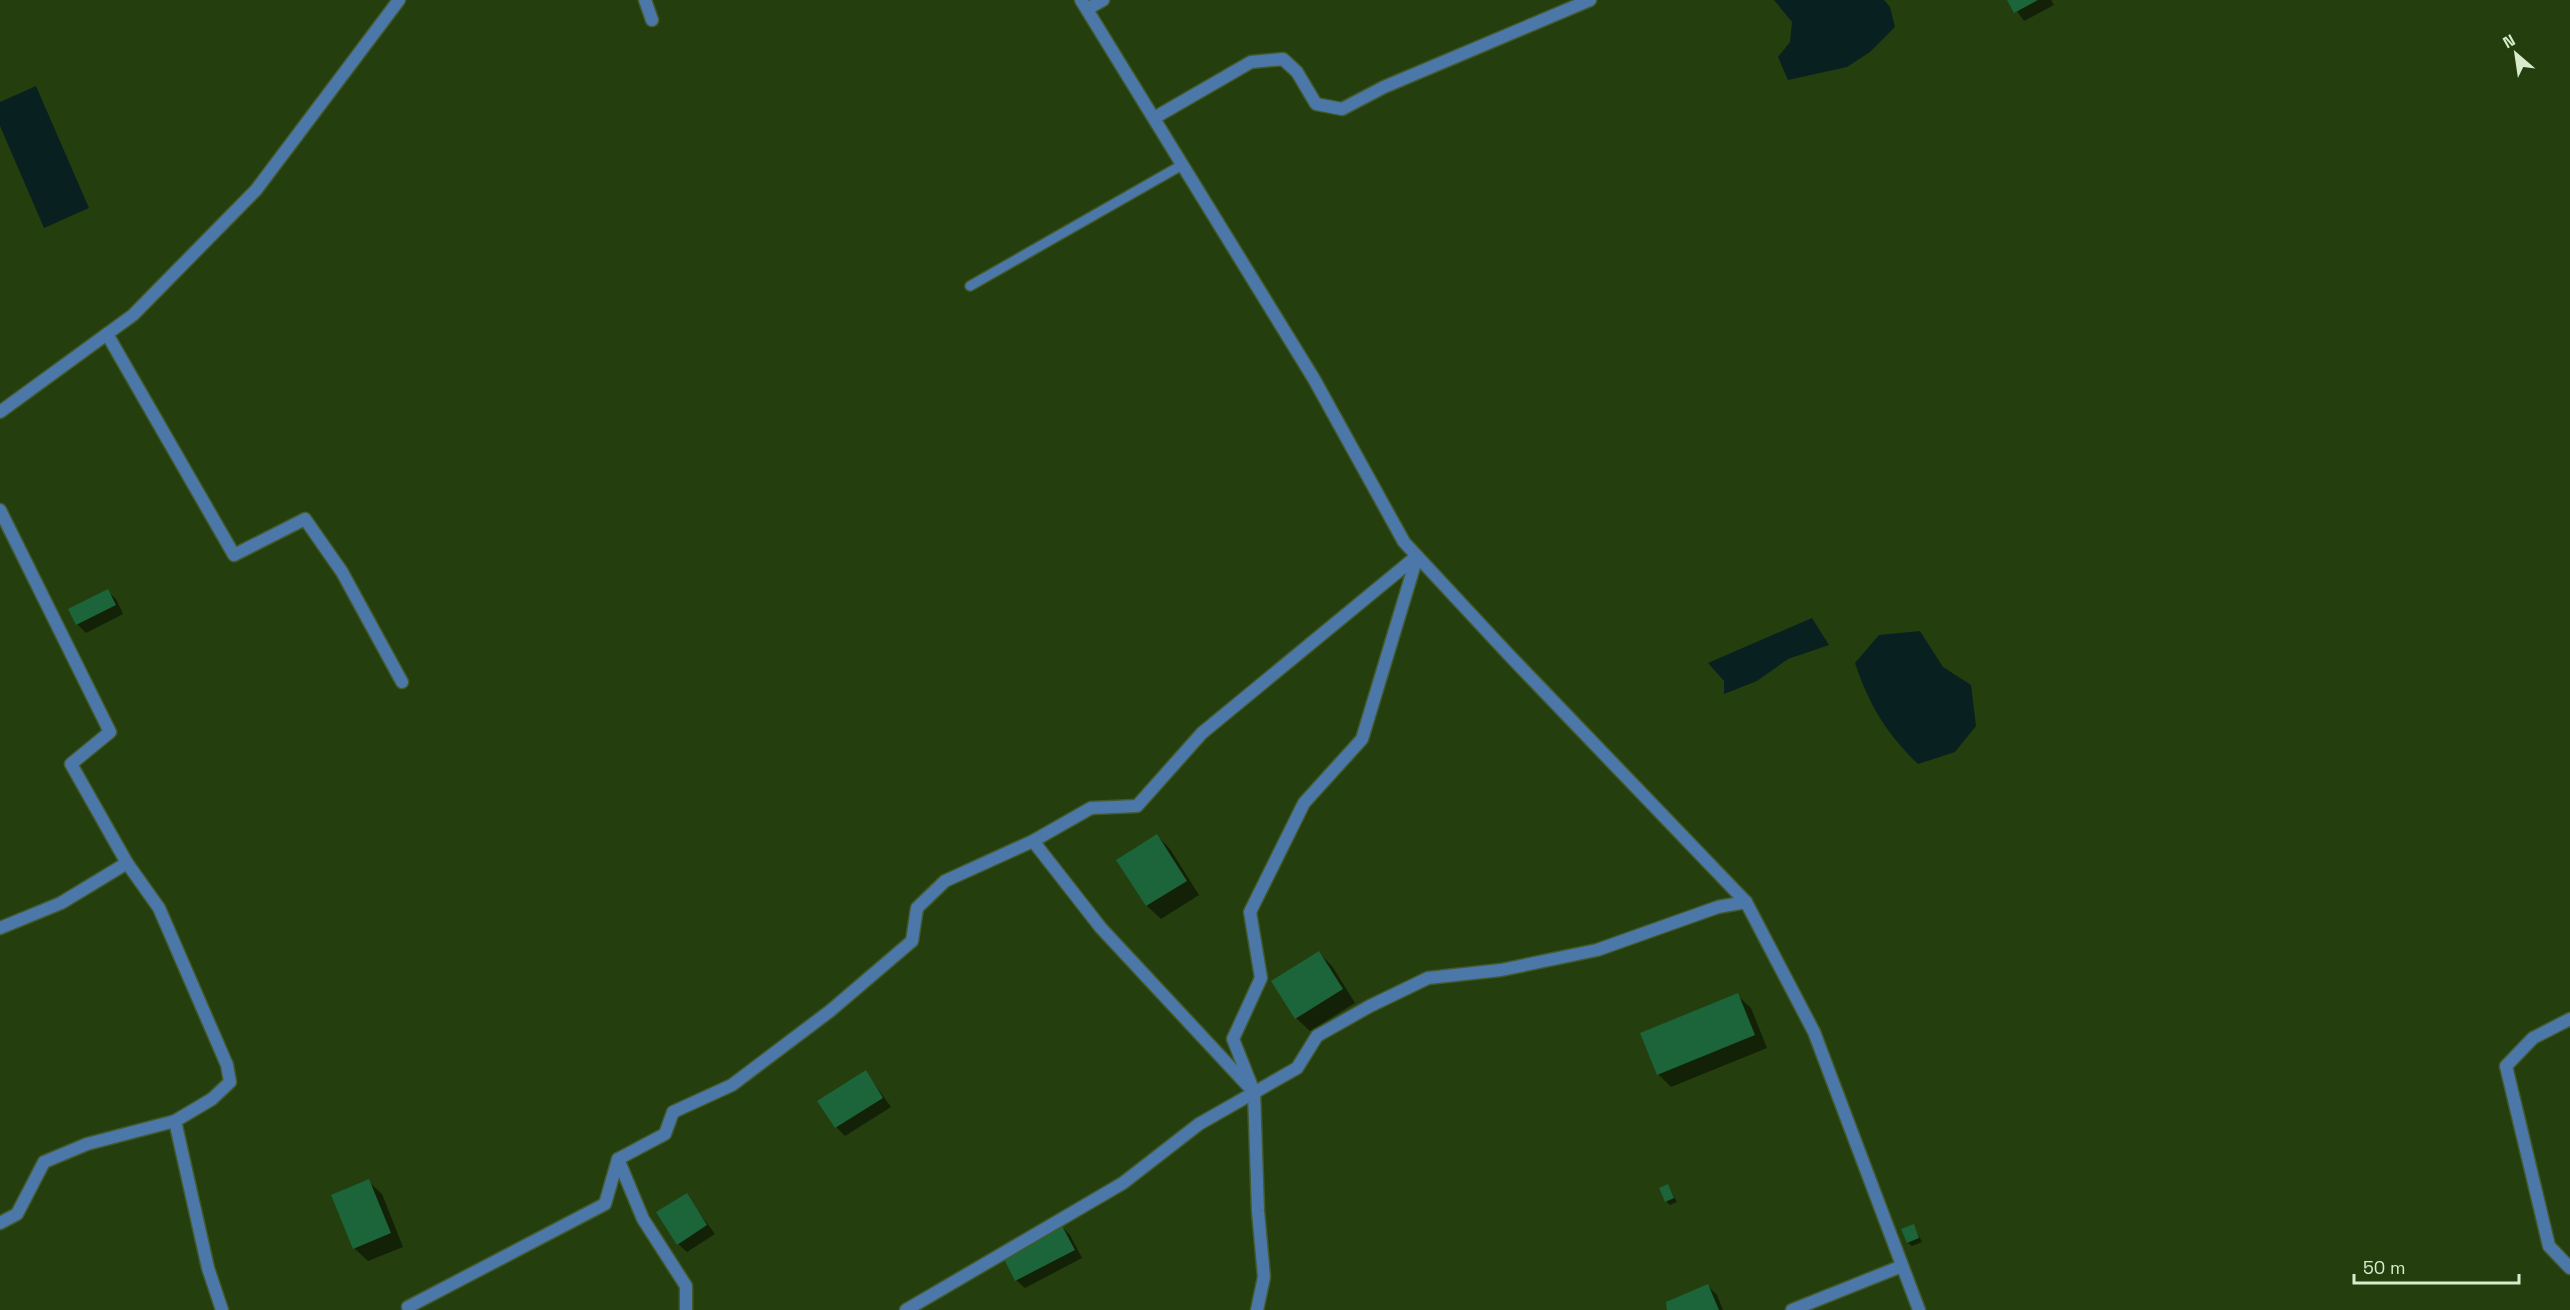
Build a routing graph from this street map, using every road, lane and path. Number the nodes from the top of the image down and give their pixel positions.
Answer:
1 (399, 0) edge
2 (645, 0) edge
3 (1103, 0) edge
4 (1590, 0) edge
5 (1084, 4) edge
6 (652, 20) dead end
7 (1154, 118) junction
8 (1182, 165) junction
9 (970, 286) dead end
10 (107, 334) junction
11 (0, 412) edge
12 (0, 510) edge
13 (1417, 556) junction
14 (402, 682) dead end
15 (1034, 841) junction
16 (128, 863) junction
17 (1746, 902) junction
18 (0, 928) edge
19 (2570, 1019) edge
20 (1254, 1092) junction
21 (175, 1121) junction
22 (618, 1158) junction
23 (0, 1223) edge
24 (1902, 1266) junction
25 (2570, 1268) edge
26 (222, 1310) edge
27 (409, 1310) edge
28 (687, 1310) edge
29 (906, 1310) edge
30 (1257, 1310) edge
31 (1792, 1310) edge
32 (1919, 1310) edge

1 - 10 street
2 - 6 street
3 - 5 street
4 - 7 street
5 - 7 street
7 - 8 street
8 - 9 lane
8 - 13 street
10 - 11 street
10 - 14 street
12 - 16 street
13 - 15 street
13 - 17 street
13 - 20 street
15 - 20 street
15 - 22 street
16 - 18 street
16 - 21 street
17 - 20 street
17 - 24 street
19 - 25 street
20 - 29 street
20 - 30 street
21 - 23 street
21 - 26 street
22 - 27 street
22 - 28 street
24 - 31 street
24 - 32 street

